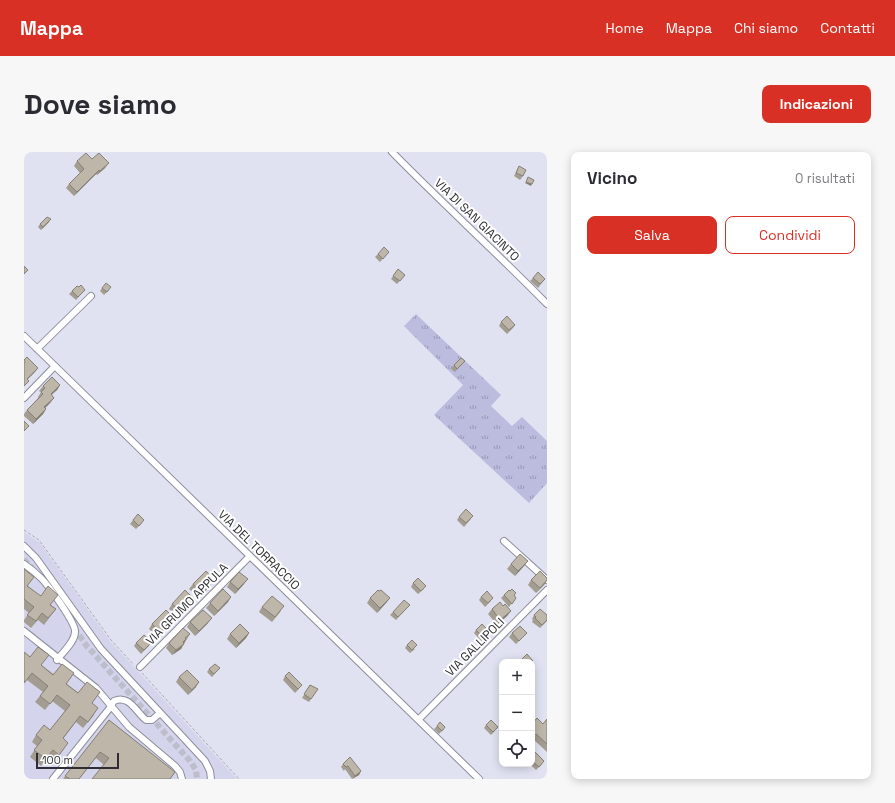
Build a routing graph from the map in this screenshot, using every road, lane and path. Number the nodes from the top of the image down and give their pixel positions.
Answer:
1 (392, 152) edge
2 (90, 296) dead end
3 (547, 304) edge
4 (24, 336) edge
5 (37, 349) junction
6 (55, 366) junction
7 (24, 398) edge
8 (24, 530) edge
9 (504, 541) dead end
10 (24, 546) edge
11 (250, 556) junction
12 (24, 565) tunnel mouth
13 (547, 580) edge
14 (547, 590) edge
15 (24, 633) edge
16 (56, 659) junction
17 (140, 667) dead end
18 (110, 707) junction
19 (160, 713) junction
20 (418, 719) junction
21 (237, 777) junction
22 (53, 779) edge
23 (178, 779) edge
24 (182, 779) edge
25 (211, 779) edge
26 (236, 779) edge
27 (239, 779) edge
28 (479, 779) edge

1 - 3 street, VIA DI SAN GIACINTO
2 - 5 street
4 - 5 street, VIA DEL TORRACCIO
5 - 6 street, VIA DEL TORRACCIO
6 - 7 street
6 - 11 street, VIA DEL TORRACCIO
8 - 21 path
9 - 13 street
10 - 19 street
11 - 17 street, VIA GRUMO APPULA
11 - 20 street, VIA DEL TORRACCIO
12 - 16 street
14 - 20 street, VIA GALLIPOLI
15 - 16 street
16 - 18 street
18 - 19 street
18 - 22 street
18 - 23 street
18 - 24 street
19 - 25 street
20 - 28 street, VIA DEL TORRACCIO
21 - 26 path
21 - 27 path

